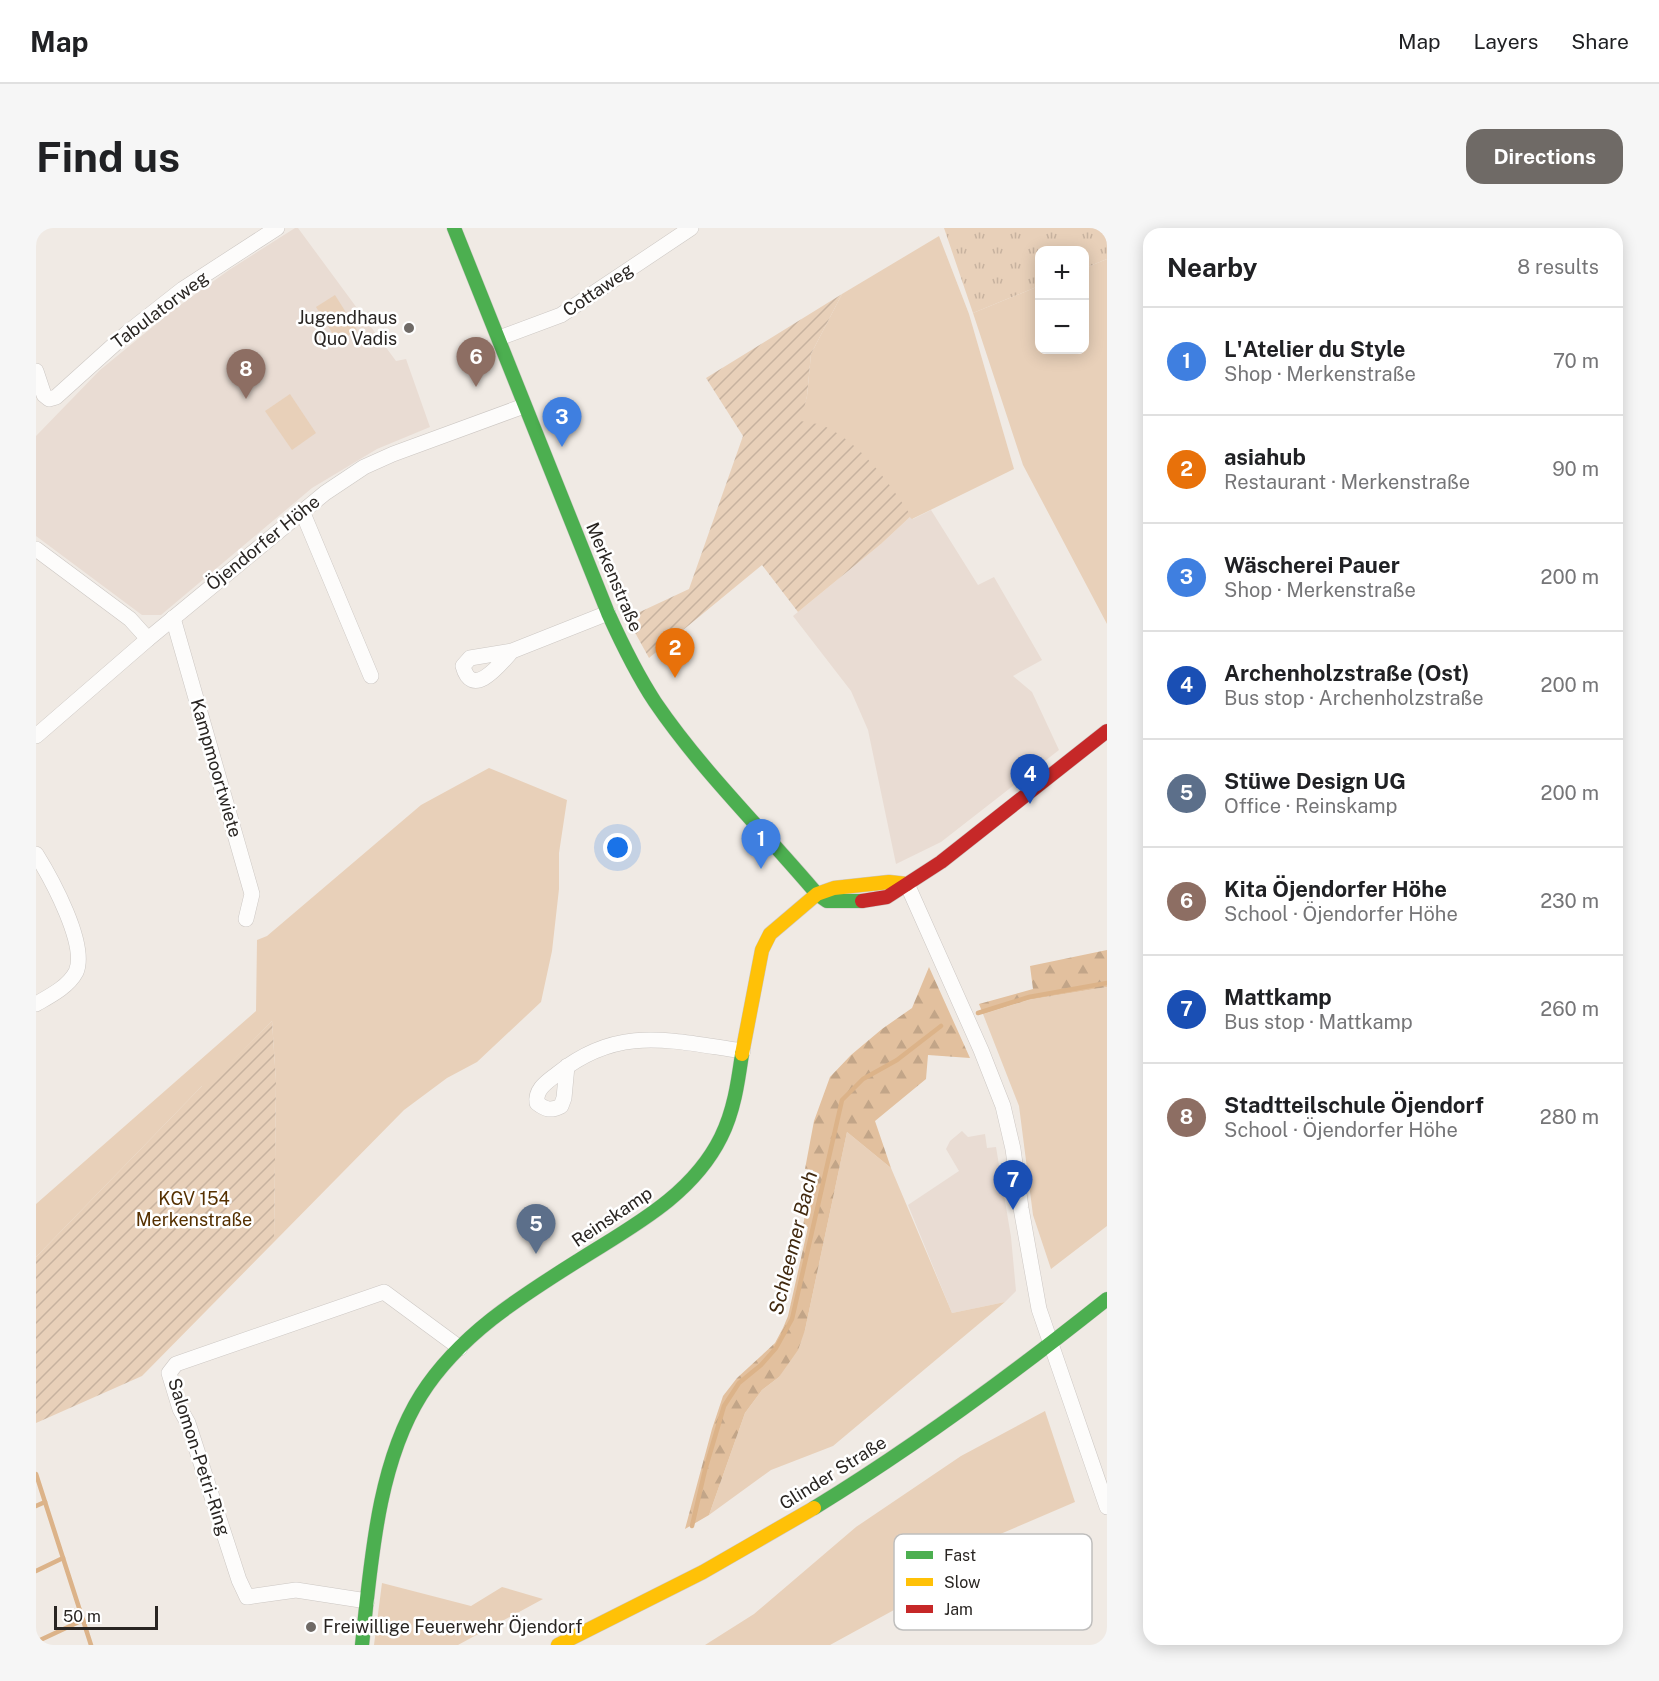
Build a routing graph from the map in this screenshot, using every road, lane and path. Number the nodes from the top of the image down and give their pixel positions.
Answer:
1 (277, 228) edge
2 (454, 228) edge
3 (691, 228) edge
4 (499, 338) junction
5 (36, 371) edge
6 (524, 406) junction
7 (302, 511) junction
8 (36, 549) edge
9 (608, 613) junction
10 (173, 618) junction
11 (148, 639) junction
12 (512, 651) dead end
13 (371, 676) dead end
14 (1107, 731) edge
15 (36, 736) edge
16 (36, 854) edge
17 (907, 884) junction
18 (817, 894) junction
19 (246, 919) dead end
20 (36, 1004) edge
21 (743, 1051) junction
22 (567, 1066) dead end
23 (1107, 1299) edge
24 (1050, 1345) junction
25 (460, 1348) junction
26 (1107, 1508) edge
27 (367, 1601) junction
28 (362, 1645) edge
29 (558, 1645) edge

1 - 5 street, Tabulatorweg
2 - 4 street, Merkenstraße
3 - 4 street, Cottaweg
4 - 6 street, Merkenstraße
6 - 7 street, Öjendorfer Höhe
6 - 9 street, Merkenstraße
7 - 10 street, Öjendorfer Höhe
7 - 13 street
8 - 11 street
9 - 12 street
9 - 18 street, Merkenstraße
10 - 11 street, Öjendorfer Höhe
10 - 19 street, Kampmoortwiete
11 - 15 street, Öjendorfer Höhe
14 - 17 street
16 - 20 street
17 - 18 street
17 - 24 street
18 - 21 street, Reinskamp
21 - 22 street
21 - 25 street, Reinskamp
23 - 24 street, Glinder Straße
24 - 26 street
24 - 29 street, Glinder Straße
25 - 27 street, Reinskamp
25 - 27 street, Salomon-Petri-Ring
27 - 28 street, Reinskamp

